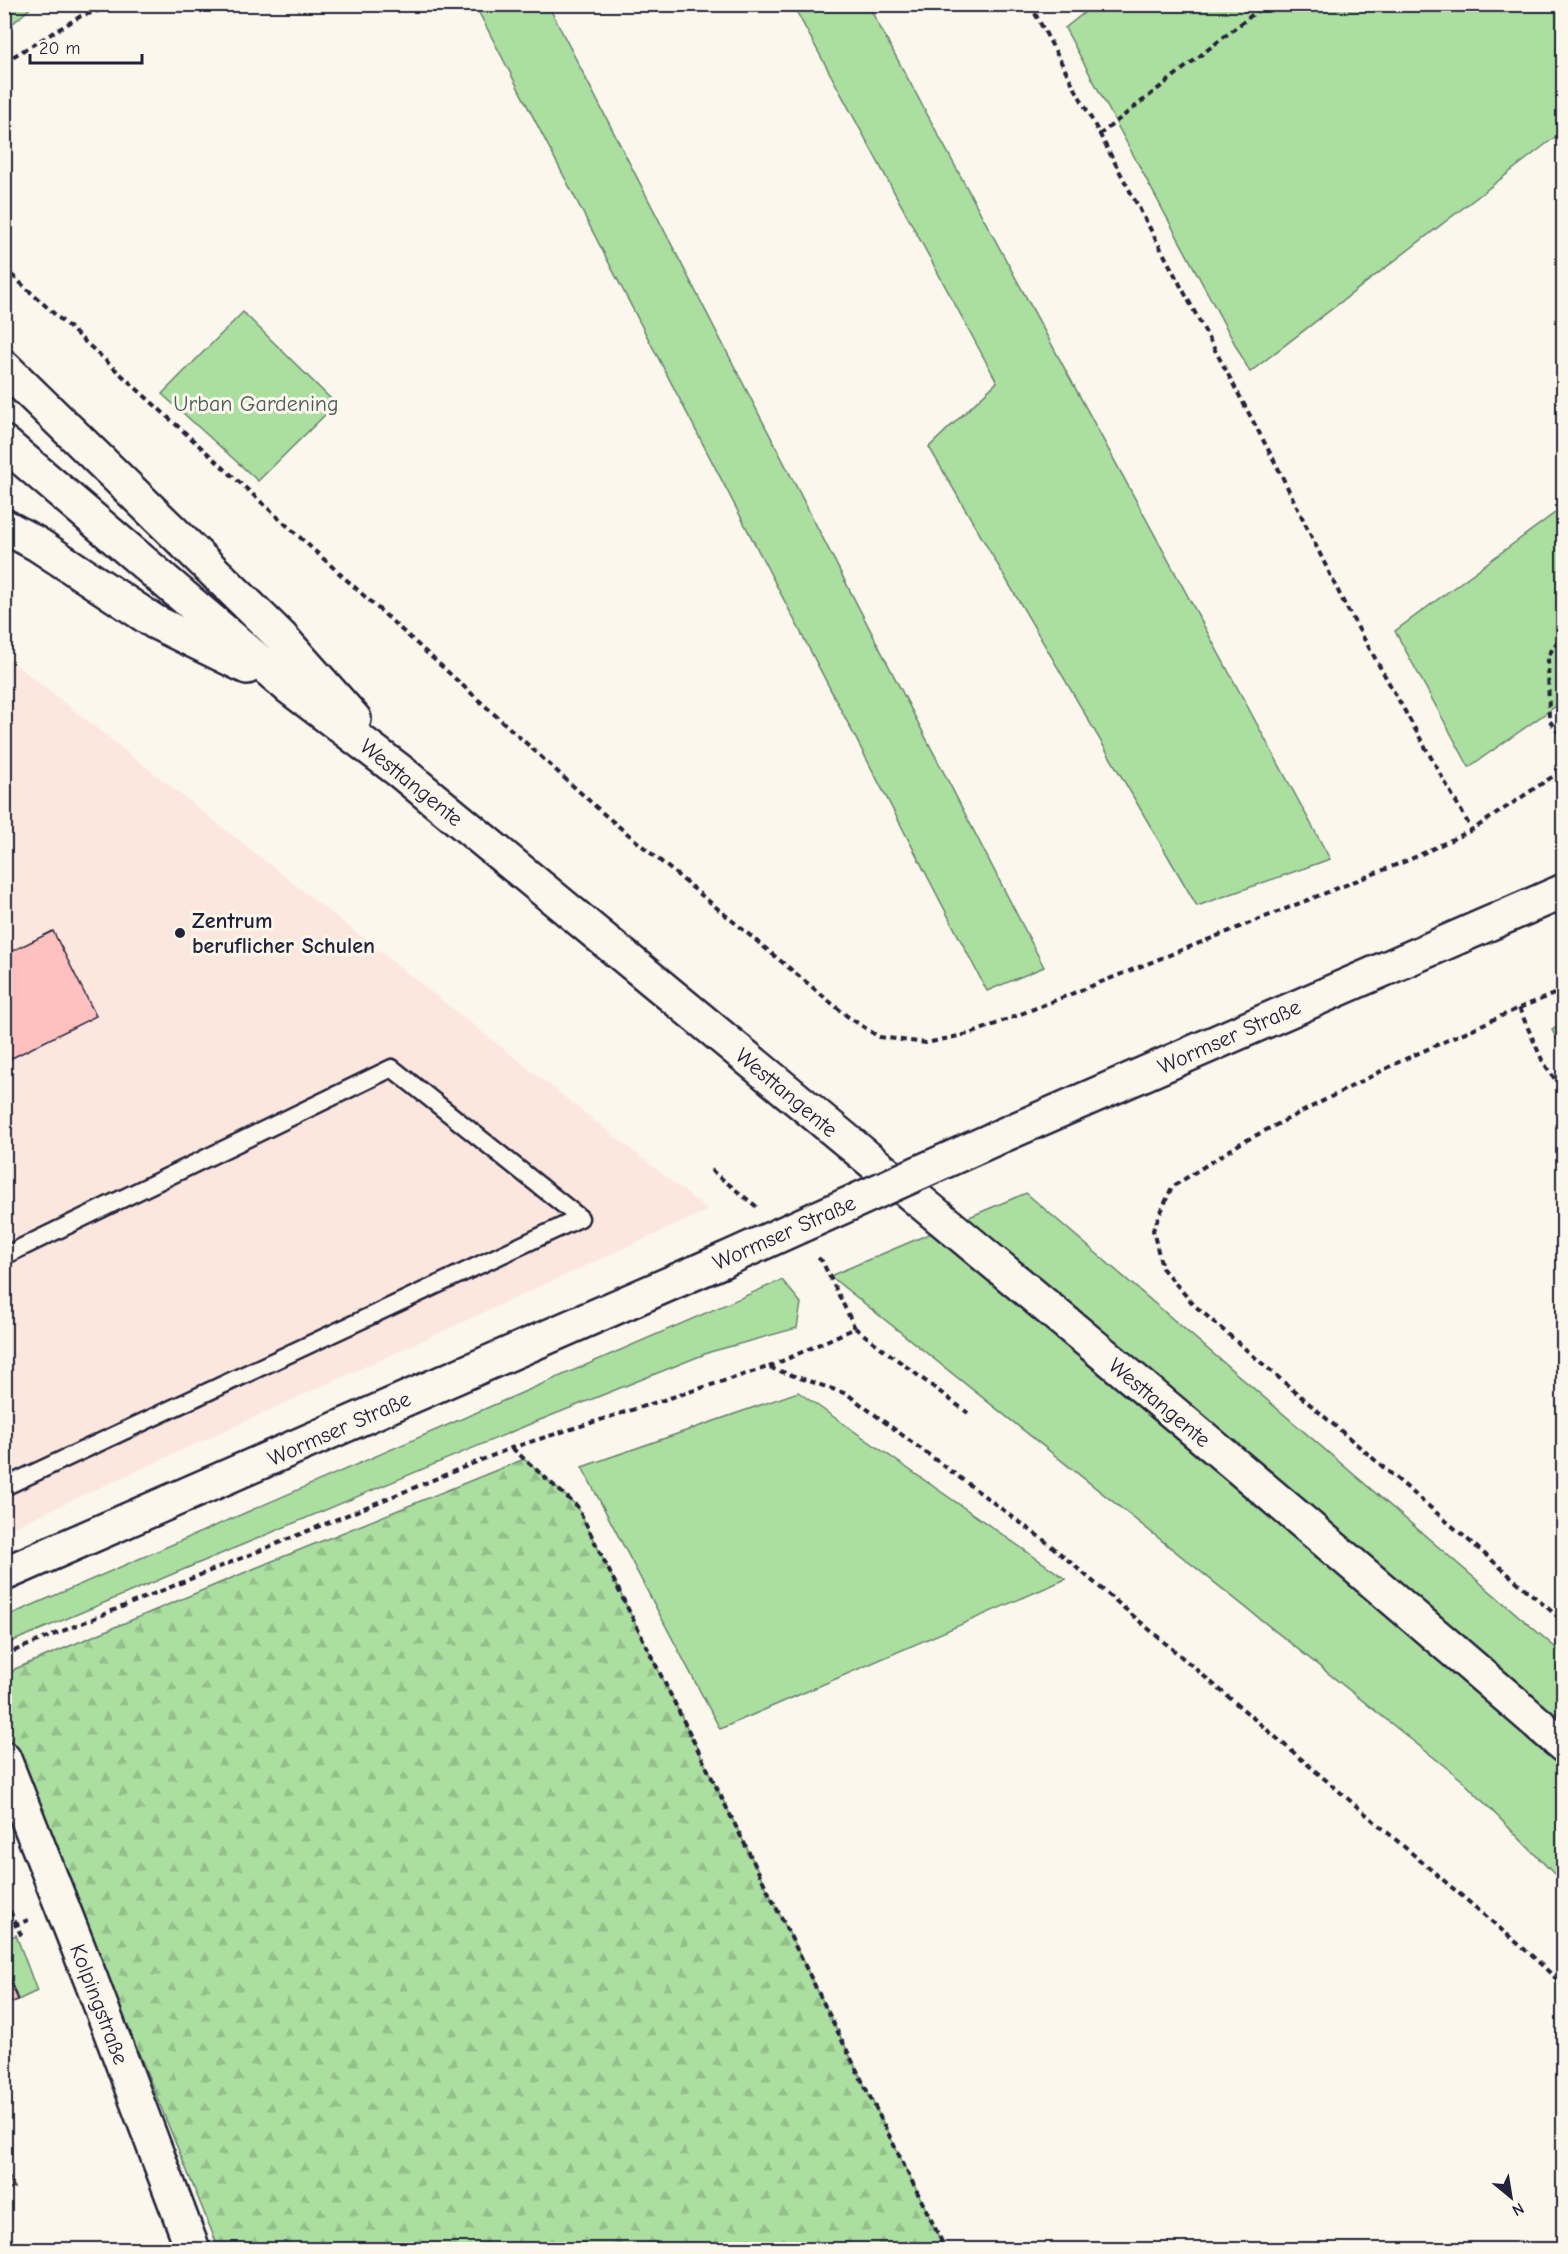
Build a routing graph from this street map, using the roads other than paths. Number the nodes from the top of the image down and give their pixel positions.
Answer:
1 (4, 367) edge
2 (4, 443) edge
3 (4, 526) edge
4 (289, 687) junction
5 (401, 772) junction
6 (1563, 891) edge
7 (4, 1256) edge
8 (4, 1487) edge
9 (4, 1574) edge
10 (1563, 1746) edge
11 (4, 1759) edge
12 (193, 2250) edge

1 - 5 main road
2 - 4 main road, Westtangente
3 - 4 main road
4 - 5 main road, Westtangente
5 - 10 main road, Westtangente
6 - 9 main road, Wormser Straße, bridge
7 - 8 lane
11 - 12 main road, Kolpingstraße

